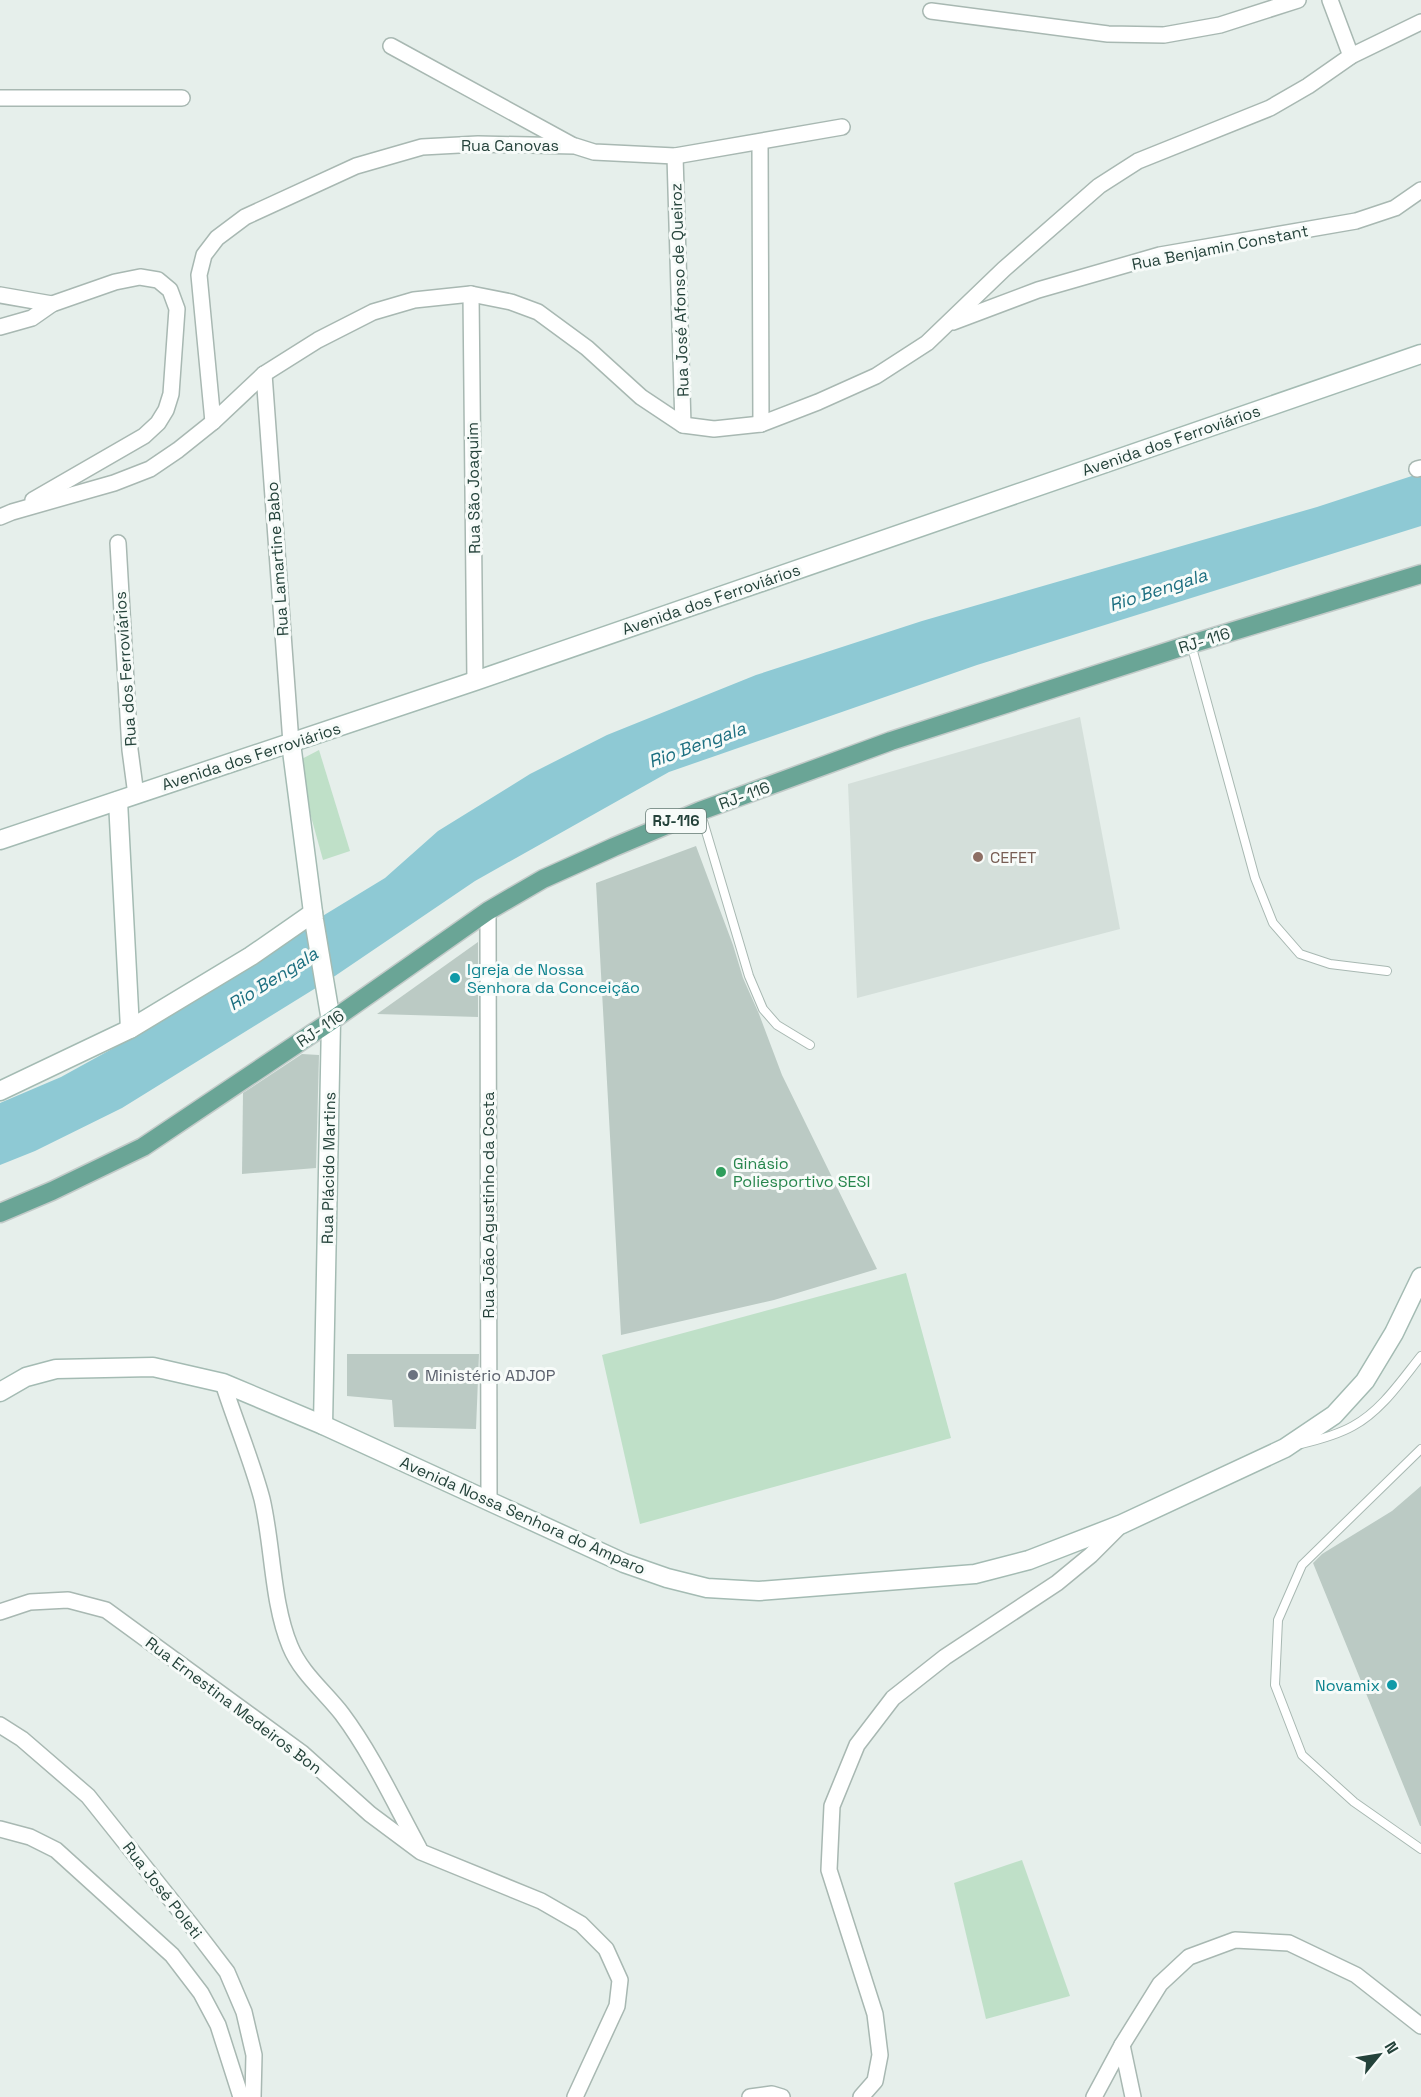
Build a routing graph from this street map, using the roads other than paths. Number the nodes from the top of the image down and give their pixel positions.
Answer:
1 (1298, 0) edge
2 (1330, 0) edge
3 (931, 11) dead end
4 (1421, 22) edge
5 (391, 46) dead end
6 (1351, 56) junction
7 (0, 98) edge
8 (182, 98) dead end
9 (842, 127) dead end
10 (760, 142) junction
11 (575, 146) junction
12 (675, 156) junction
13 (1421, 190) edge
14 (471, 294) junction
15 (0, 295) edge
16 (52, 304) junction
17 (948, 324) junction
18 (0, 327) edge
19 (1421, 354) edge
20 (264, 374) junction
21 (213, 422) junction
22 (761, 424) junction
23 (683, 425) junction
24 (6, 514) edge
25 (118, 543) dead end
26 (1421, 574) edge
27 (1191, 644) junction
28 (475, 681) junction
29 (291, 743) junction
30 (127, 798) junction
31 (700, 811) junction
32 (0, 840) edge
33 (488, 911) junction
34 (314, 917) junction
35 (1387, 971) dead end
36 (331, 1021) junction
37 (130, 1029) junction
38 (810, 1045) dead end
39 (0, 1091) edge
40 (0, 1213) edge
41 (1421, 1277) edge
42 (1421, 1356) edge
43 (223, 1383) junction
44 (0, 1392) edge
45 (323, 1425) junction
46 (1285, 1448) junction
47 (1421, 1449) edge
48 (489, 1500) junction
49 (1122, 1524) junction
50 (0, 1612) edge
51 (0, 1725) edge
52 (0, 1829) edge
53 (1421, 1849) edge
54 (422, 1852) junction
55 (1421, 2026) edge
56 (1122, 2045) junction
57 (241, 2097) edge
58 (253, 2097) edge
59 (575, 2097) edge
60 (750, 2097) edge
61 (782, 2097) edge
62 (861, 2097) edge
63 (1094, 2097) edge
64 (1133, 2097) edge

1 - 3 street
2 - 6 street
4 - 6 street, Rua Benjamin Constant
5 - 11 street
6 - 17 street, Rua Benjamin Constant
7 - 8 street
9 - 10 street, Rua Canovas
10 - 12 street, Rua Canovas
10 - 22 street
11 - 12 street, Rua Canovas
11 - 21 street, Rua Canovas
12 - 23 street, Rua José Afonso de Queiroz
13 - 17 street, Rua Benjamin Constant
14 - 20 street, Rua Benjamin Constant
14 - 23 street, Rua Benjamin Constant
14 - 28 street, Rua São Joaquim
15 - 16 street
16 - 18 street
16 - 24 street
17 - 22 street, Rua Benjamin Constant
19 - 28 main road, Avenida dos Ferroviários
20 - 21 street, Rua Benjamin Constant
20 - 29 street, Rua Lamartine Babo
21 - 24 street, Rua Benjamin Constant
22 - 23 street, Rua Benjamin Constant
25 - 30 street, Rua dos Ferroviários
26 - 27 main road, RJ- 116 / RJ-116
27 - 31 main road, RJ- 116 / RJ-116
27 - 35 lane
28 - 29 main road, Avenida dos Ferroviários
29 - 30 main road, Avenida dos Ferroviários
29 - 34 main road, Rua Plácido Martins
30 - 32 main road, Avenida dos Ferroviários
30 - 37 main road
31 - 33 main road, RJ- 116 / RJ-116
31 - 38 lane
33 - 36 main road, RJ- 116 / RJ-116
33 - 48 street, Rua João Agustinho da Costa
34 - 36 main road, Rua Plácido Martins
34 - 37 main road
36 - 40 main road, RJ- 116 / RJ-116
36 - 45 main road, Rua Plácido Martins
37 - 39 main road
41 - 46 main road, Avenida Nossa Senhora do Amparo
42 - 46 lane
43 - 44 main road, Avenida Nossa Senhora do Amparo
43 - 45 main road, Avenida Nossa Senhora do Amparo
43 - 54 street
45 - 48 main road, Avenida Nossa Senhora do Amparo
46 - 49 main road, Avenida Nossa Senhora do Amparo
47 - 53 lane
48 - 49 main road, Avenida Nossa Senhora do Amparo
49 - 62 street
50 - 54 street, Rua Ernestina Medeiros Bon
51 - 58 street, Rua José Poleti
52 - 57 street
54 - 59 street, Rua Ernestina Medeiros Bon
55 - 56 street
56 - 63 street
56 - 64 street
60 - 61 street

